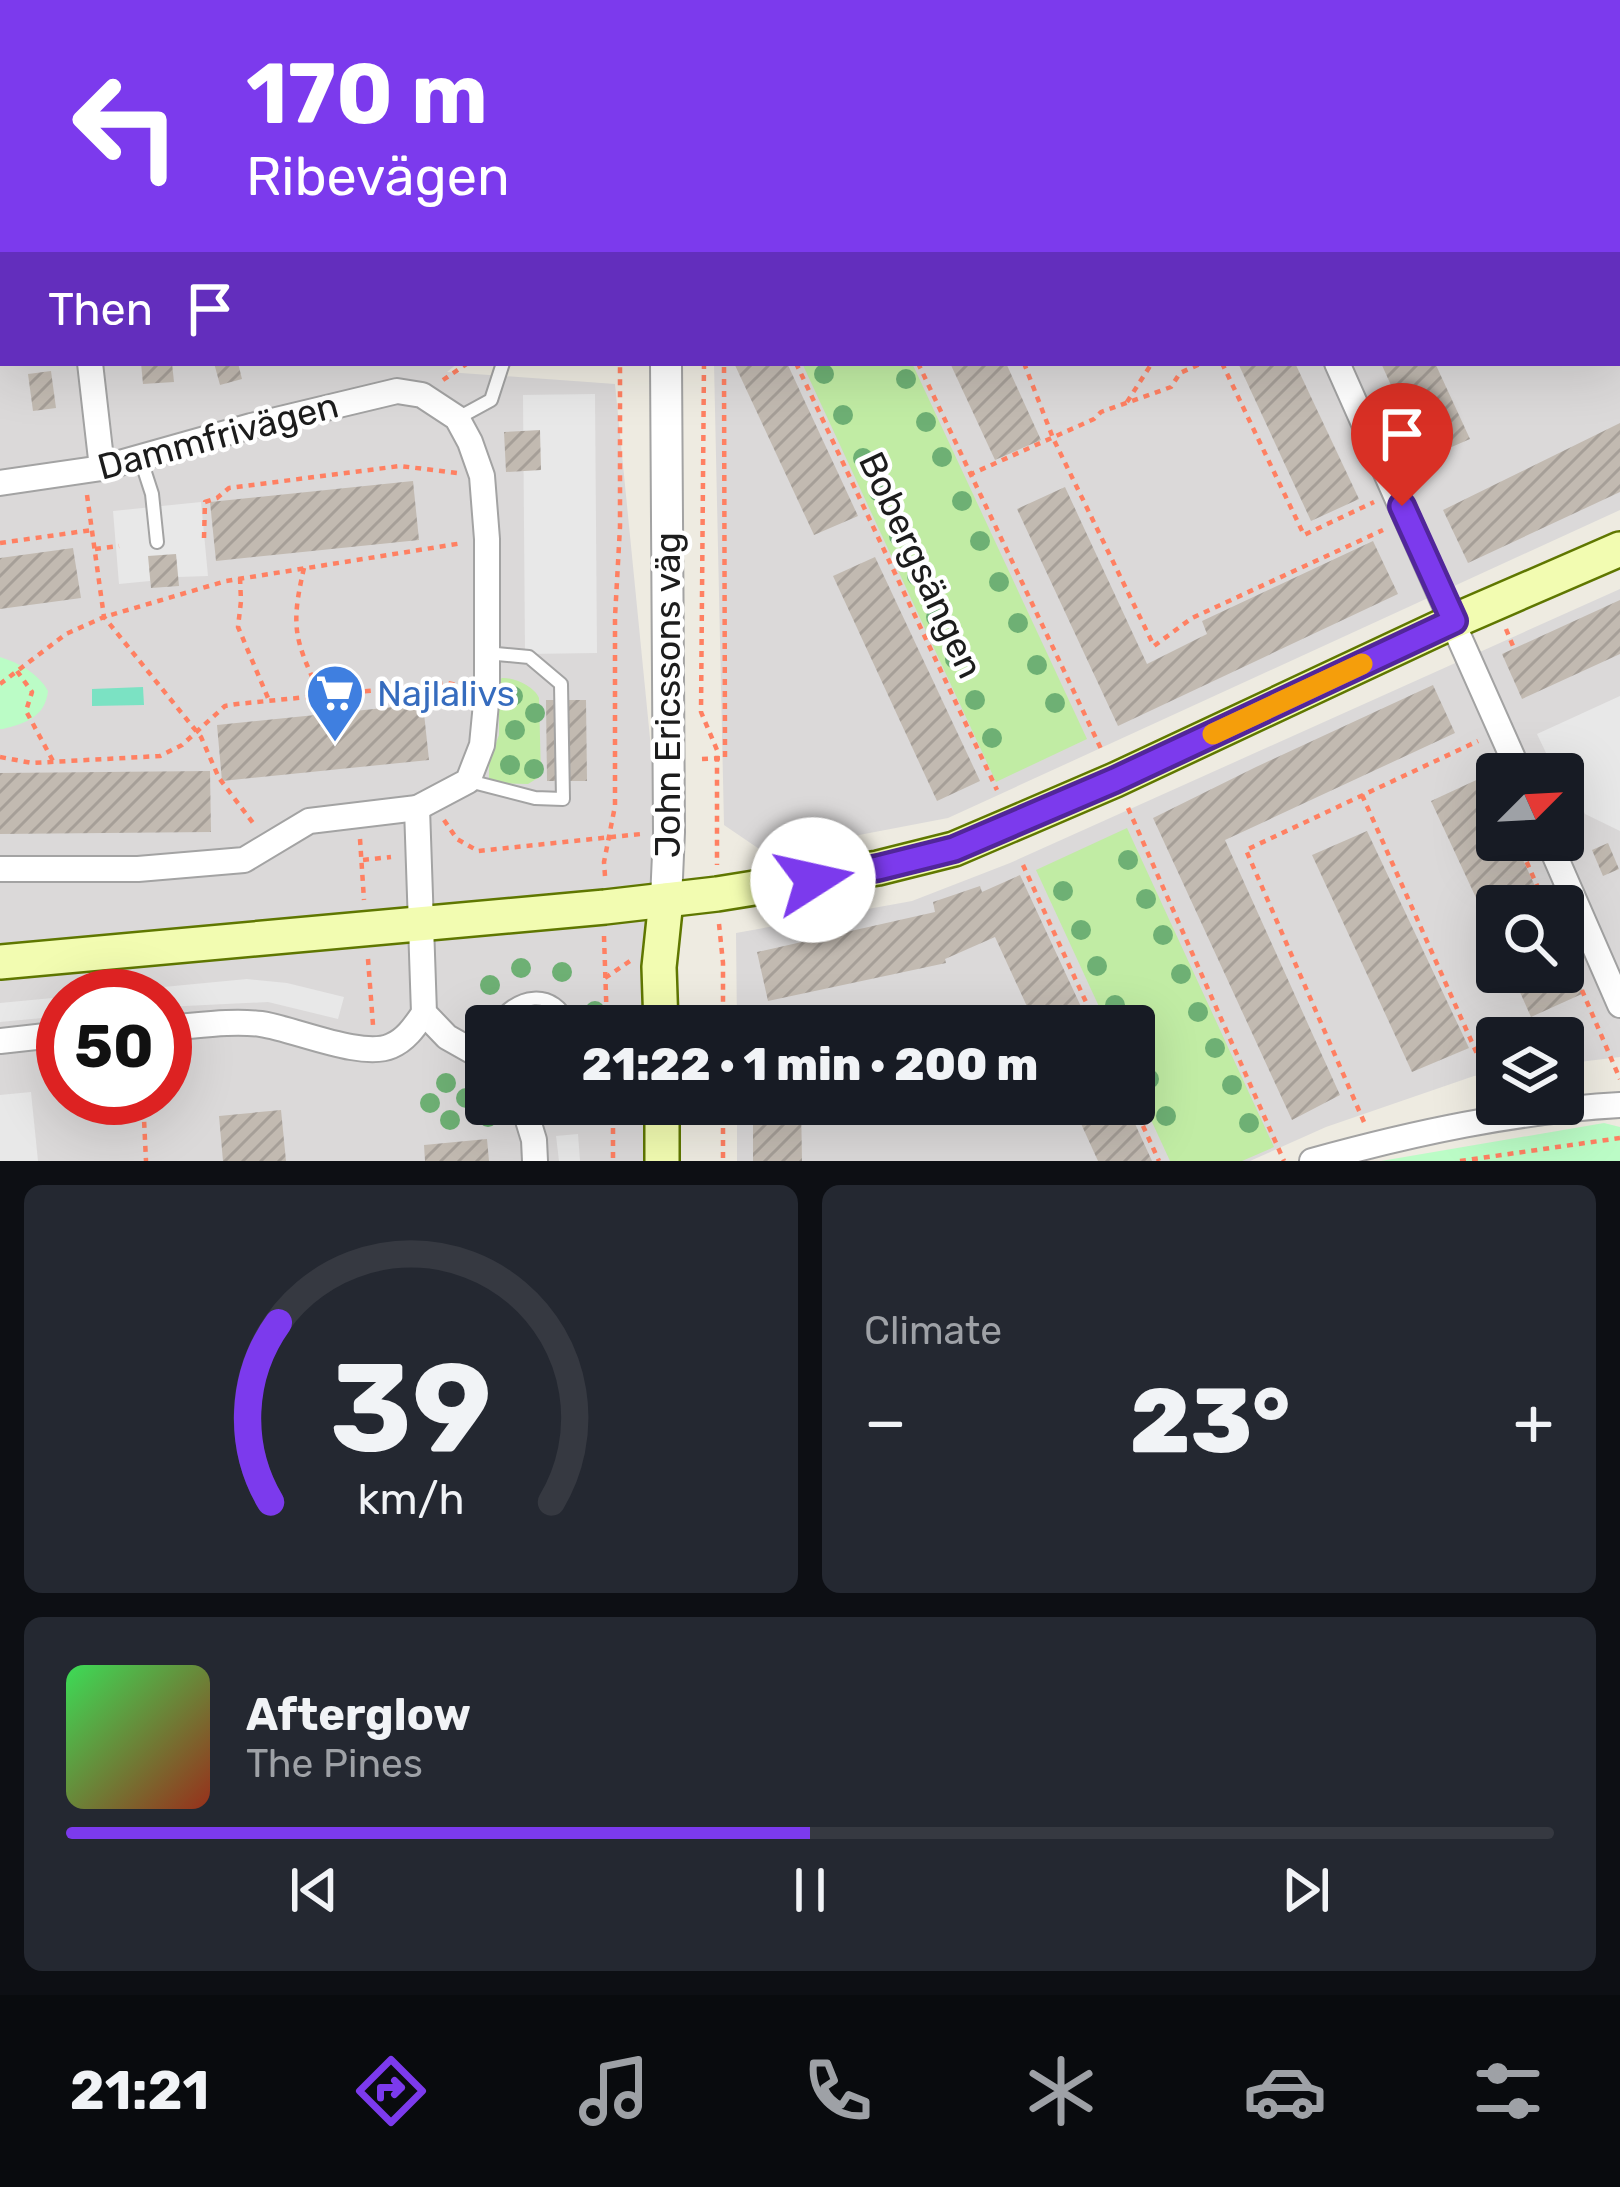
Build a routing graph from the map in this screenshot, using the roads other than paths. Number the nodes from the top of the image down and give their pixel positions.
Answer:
1 (90, 366) edge
2 (502, 366) edge
3 (666, 366) edge
4 (1337, 366) edge
5 (457, 418) junction
6 (140, 458) junction
7 (93, 470) junction
8 (0, 483) edge
9 (157, 542) dead end
10 (1620, 549) edge
11 (1454, 621) junction
12 (486, 653) junction
13 (1511, 753) edge
14 (468, 781) junction
15 (424, 805) junction
16 (1557, 861) edge
17 (0, 869) edge
18 (666, 900) junction
19 (420, 923) junction
20 (0, 962) edge
21 (513, 1005) edge
22 (555, 1005) edge
23 (660, 1005) edge
24 (1620, 1005) edge
25 (424, 1013) junction
26 (192, 1026) edge
27 (36, 1037) edge
28 (0, 1041) edge
29 (465, 1045) edge
30 (1620, 1105) edge
31 (529, 1125) edge
32 (662, 1125) edge
33 (535, 1161) edge
34 (662, 1161) edge
35 (1312, 1161) edge

1 - 7 street
2 - 5 lane
3 - 18 street, John Ericssons väg
4 - 11 street
5 - 6 street, Dammfrivägen
5 - 12 street
6 - 7 street, Dammfrivägen
6 - 9 lane
7 - 8 street, Dammfrivägen
10 - 11 main road
11 - 13 street
11 - 18 main road
12 - 14 street
12 - 14 lane
14 - 15 street
15 - 17 street
15 - 19 street
16 - 24 street
18 - 19 main road
18 - 23 main road, John Ericssons väg
19 - 20 main road
19 - 25 street
21 - 22 lane
25 - 26 street
25 - 29 street
27 - 28 street
30 - 35 street
31 - 33 street
32 - 34 main road

